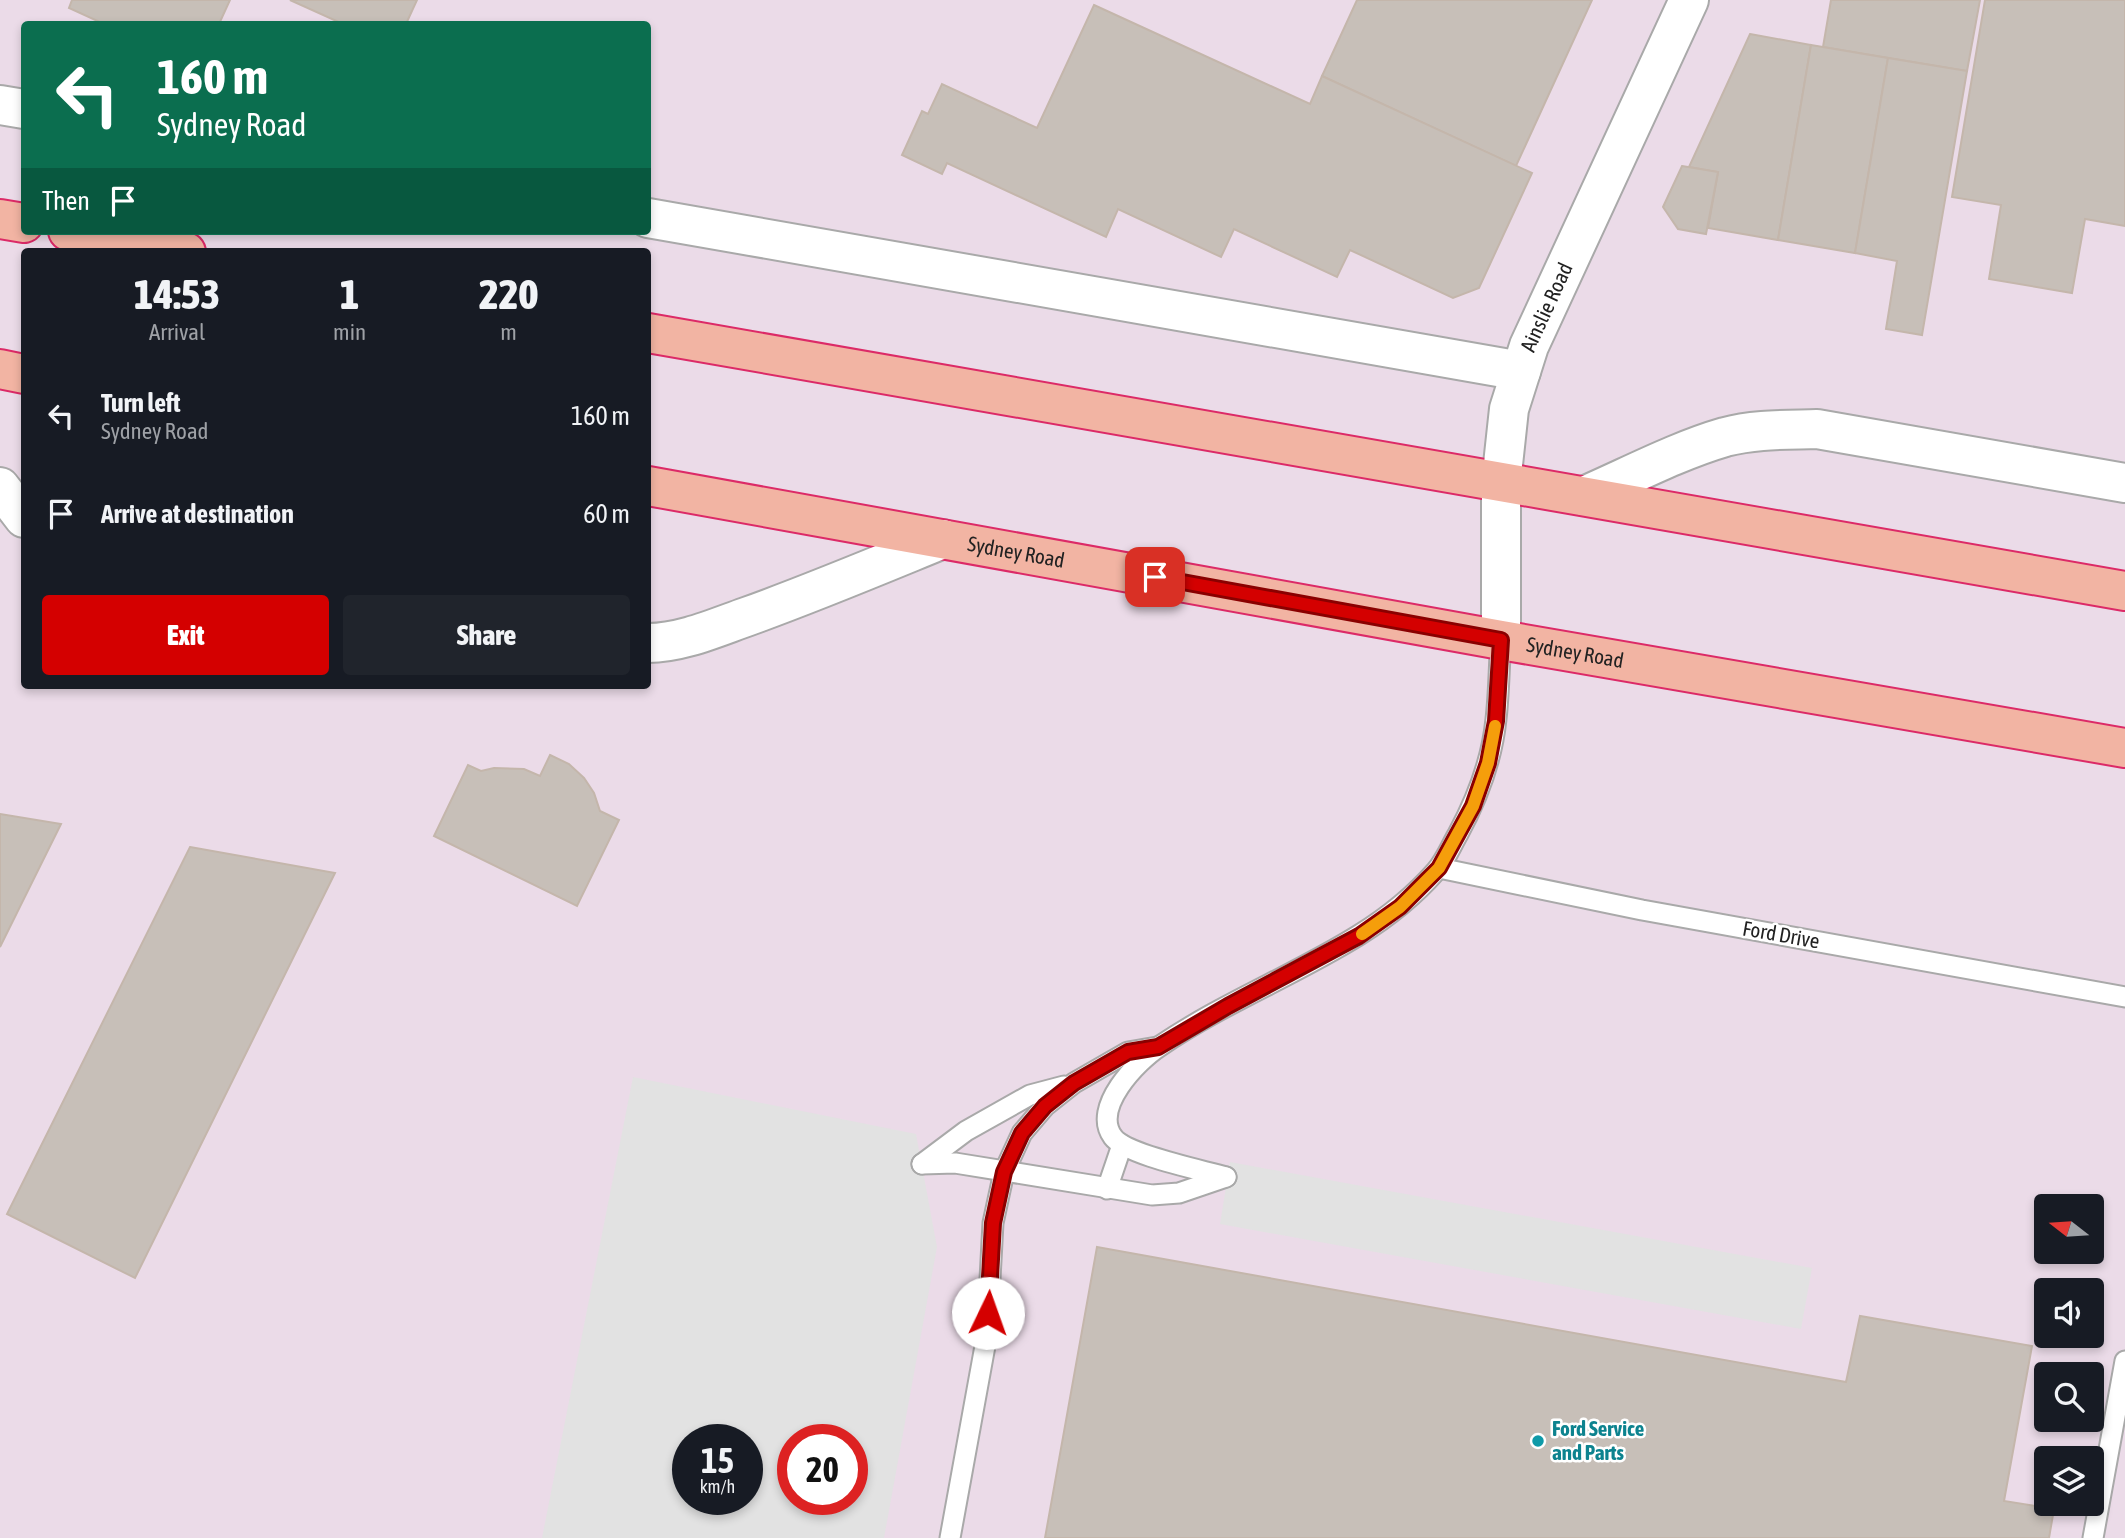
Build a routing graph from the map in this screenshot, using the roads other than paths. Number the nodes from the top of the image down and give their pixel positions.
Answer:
1 (1689, 0) edge
2 (0, 105) edge
3 (21, 108) edge
4 (0, 219) edge
5 (651, 219) edge
6 (21, 222) edge
7 (90, 235) edge
8 (164, 248) edge
9 (651, 334) edge
10 (0, 369) edge
11 (1521, 371) junction
12 (21, 373) edge
13 (1501, 483) junction
14 (2125, 483) edge
15 (0, 487) edge
16 (651, 487) edge
17 (1584, 496) junction
18 (21, 513) edge
19 (943, 539) junction
20 (2125, 591) edge
21 (1501, 640) junction
22 (651, 643) edge
23 (2125, 748) edge
24 (1439, 868) junction
25 (2125, 997) edge
26 (1158, 1047) junction
27 (1074, 1083) junction
28 (1122, 1145) junction
29 (1004, 1172) junction
30 (1107, 1189) junction
31 (2125, 1361) edge
32 (950, 1538) edge
33 (2093, 1538) edge

1 - 11 street, Ainslie Road
2 - 3 street
4 - 6 highway
5 - 11 street
7 - 8 highway
9 - 13 highway
10 - 12 highway
11 - 13 street, Ainslie Road
13 - 17 highway
13 - 21 street, Ainslie Road
14 - 17 street
15 - 18 street
16 - 19 highway, Sydney Road
17 - 20 highway
19 - 21 highway, Sydney Road
19 - 22 street, Sydney Road
21 - 23 highway, Sydney Road
21 - 24 lane
24 - 25 lane, Ford Drive
24 - 26 lane
26 - 27 lane
26 - 28 lane
27 - 29 lane
27 - 29 lane
28 - 30 lane
28 - 30 lane
29 - 30 lane
29 - 32 lane
31 - 33 lane

